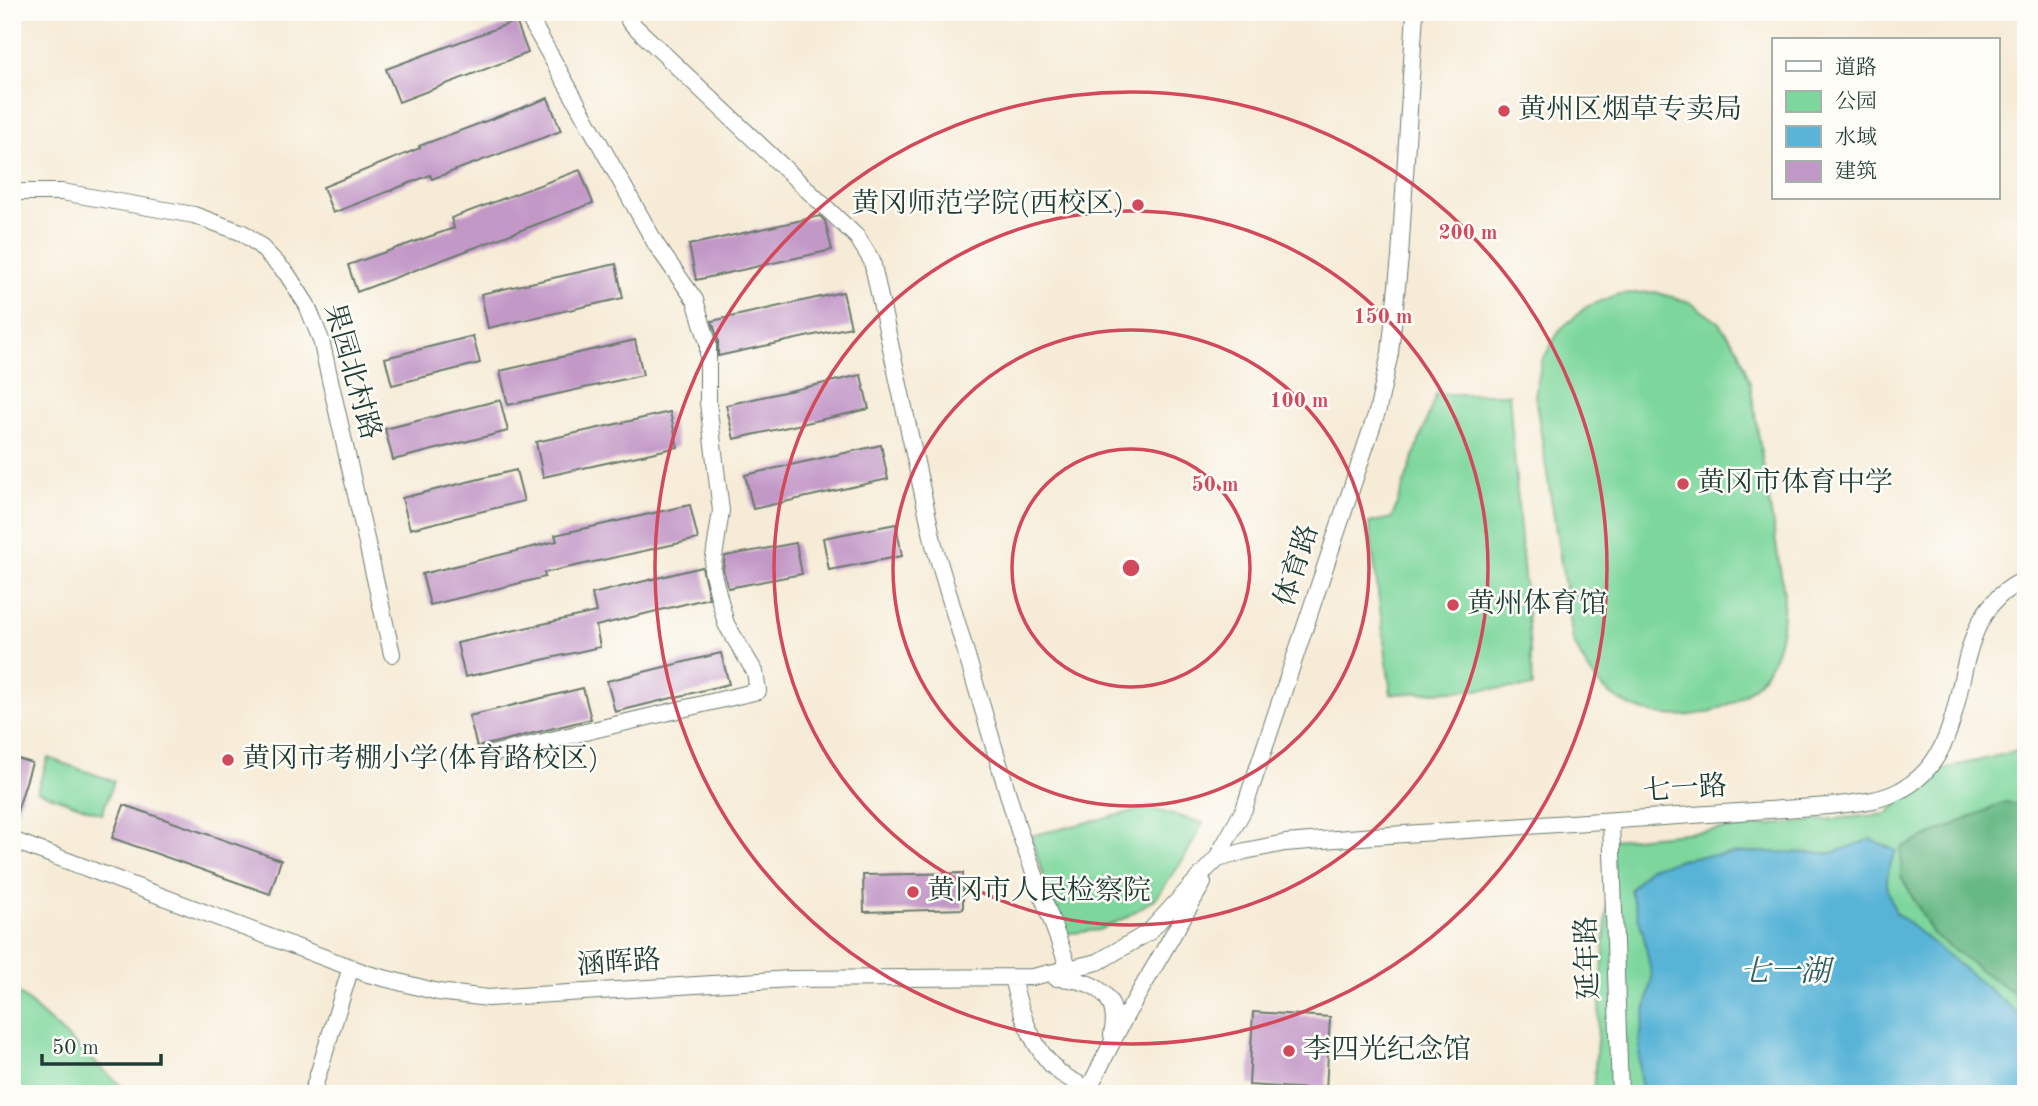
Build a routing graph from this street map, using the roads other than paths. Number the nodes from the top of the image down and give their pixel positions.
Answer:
1 (526, 12) edge
2 (1415, 12) edge
3 (629, 21) dead end
4 (12, 192) edge
5 (2026, 579) edge
6 (392, 654) dead end
7 (492, 754) dead end
8 (1611, 821) junction
9 (12, 840) edge
10 (1215, 860) junction
11 (351, 967) junction
12 (1069, 969) junction
13 (1032, 977) junction
14 (1012, 978) junction
15 (1108, 1050) junction
16 (1088, 1092) edge
17 (312, 1094) edge
18 (1620, 1094) edge

1 - 7 street
2 - 10 street, 体育路
3 - 12 street
4 - 6 street, 果园北村路
5 - 8 street, 七一路
8 - 10 street, 七一路
8 - 18 street, 延年路
9 - 11 street, 涵晖路
10 - 12 street, 涵晖路
10 - 15 street, 体育路
11 - 14 street, 涵晖路
11 - 17 street
12 - 13 street, 涵晖路
13 - 14 street, 涵晖路
13 - 15 street
14 - 16 street
15 - 16 street, 体育路

